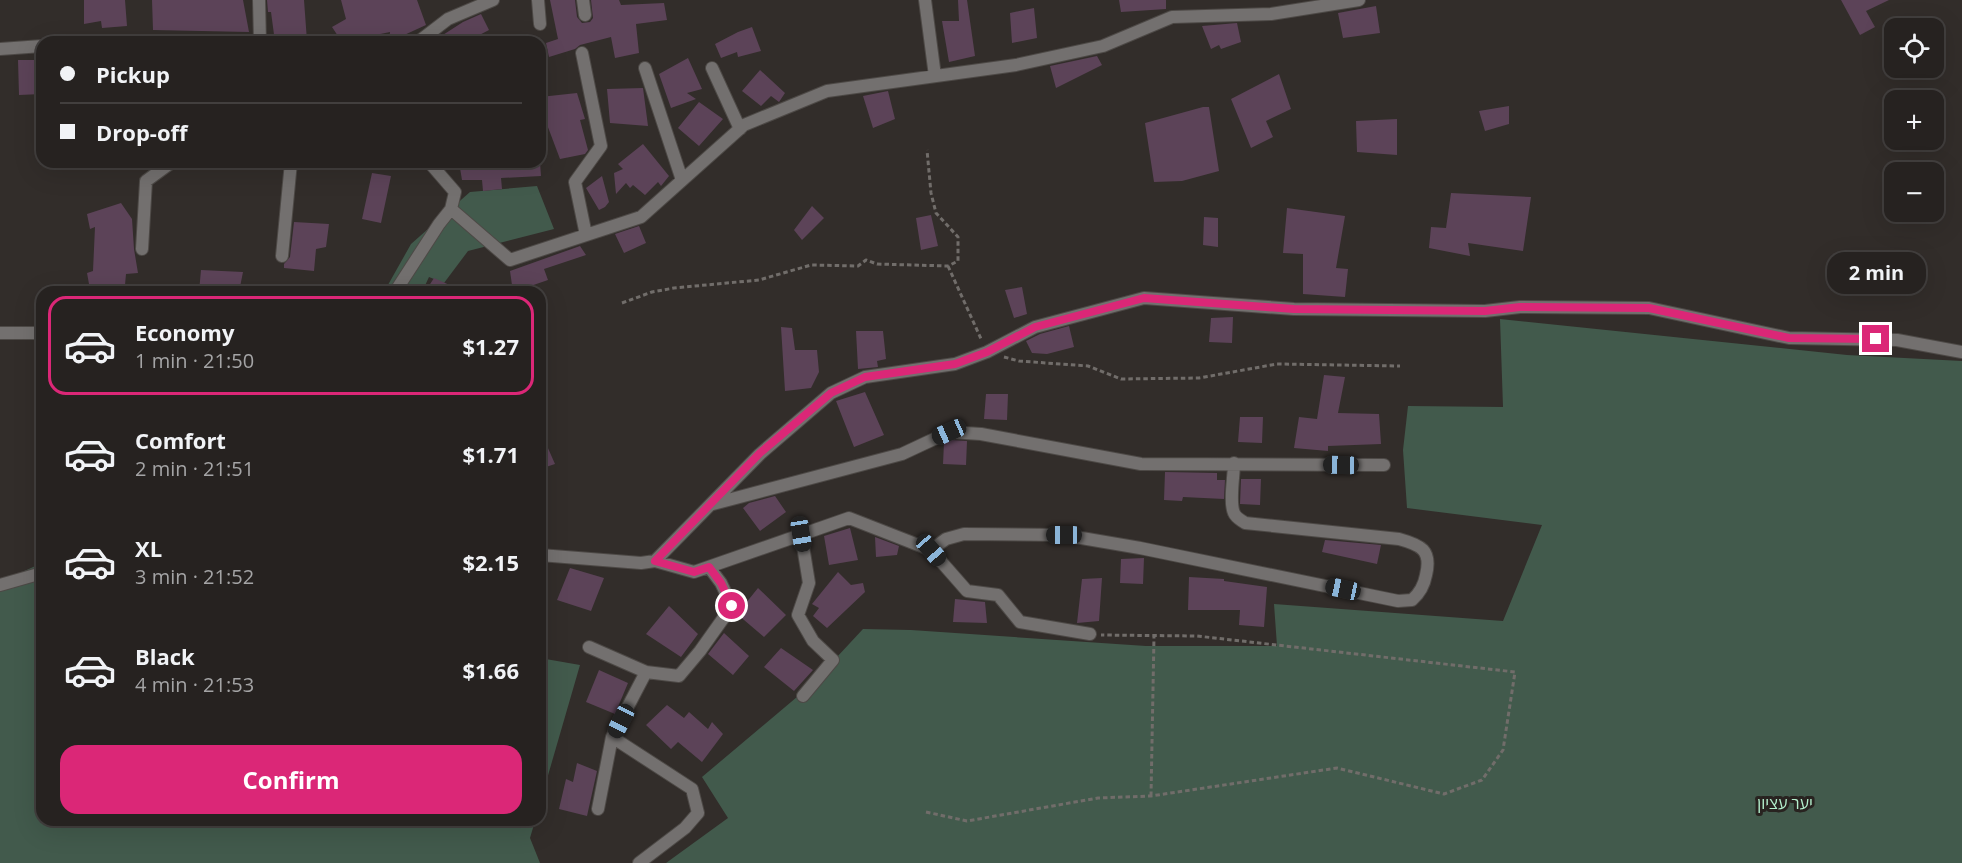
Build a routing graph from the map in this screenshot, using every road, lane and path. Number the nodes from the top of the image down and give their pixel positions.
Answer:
1 (259, 0) edge
2 (494, 0) edge
3 (538, 0) edge
4 (583, 0) edge
5 (926, 0) edge
6 (1359, 0) edge
7 (585, 15) dead end
8 (540, 24) dead end
9 (260, 36) edge
10 (425, 36) edge
11 (36, 46) edge
12 (0, 49) edge
13 (582, 53) dead end
14 (645, 68) dead end
15 (712, 68) dead end
16 (935, 76) junction
17 (740, 129) junction
18 (927, 150) dead end
19 (164, 168) edge
20 (290, 168) edge
21 (434, 168) edge
22 (682, 180) junction
23 (451, 209) junction
24 (586, 235) junction
25 (142, 249) dead end
26 (282, 256) dead end
27 (948, 266) junction
28 (399, 286) edge
29 (622, 303) dead end
30 (0, 333) edge
31 (36, 333) edge
32 (987, 352) junction
33 (1962, 352) edge
34 (1400, 366) dead end
35 (1234, 463) junction
36 (1384, 465) dead end
37 (712, 504) junction
38 (801, 534) junction
39 (931, 550) junction
40 (546, 555) edge
41 (655, 561) junction
42 (709, 567) junction
43 (36, 575) edge
44 (0, 585) edge
45 (1090, 634) joint
46 (1154, 636) junction
47 (589, 647) dead end
48 (646, 672) junction
49 (803, 696) dead end
50 (612, 737) junction
51 (1151, 796) junction
52 (598, 809) dead end
53 (926, 812) dead end
54 (639, 863) edge

1 - 9 street
2 - 10 street
3 - 8 street
4 - 7 street
5 - 16 street
6 - 16 street
11 - 12 street
13 - 24 street
14 - 22 street
15 - 17 street
16 - 17 street
17 - 22 street
18 - 27 path
19 - 25 street
20 - 26 street
21 - 23 street
22 - 24 street
23 - 24 street
23 - 28 street
27 - 29 path
27 - 32 path
30 - 31 street
32 - 33 street
32 - 34 path
32 - 37 street
35 - 36 street
35 - 37 street
35 - 39 street
37 - 41 street
38 - 39 street
38 - 42 street
38 - 49 street
39 - 45 street
40 - 41 street
41 - 42 street
42 - 48 street
43 - 44 street
45 - 46 path
46 - 51 path
46 - 51 path
47 - 48 street
48 - 50 street
50 - 52 street
50 - 54 street
51 - 53 path

